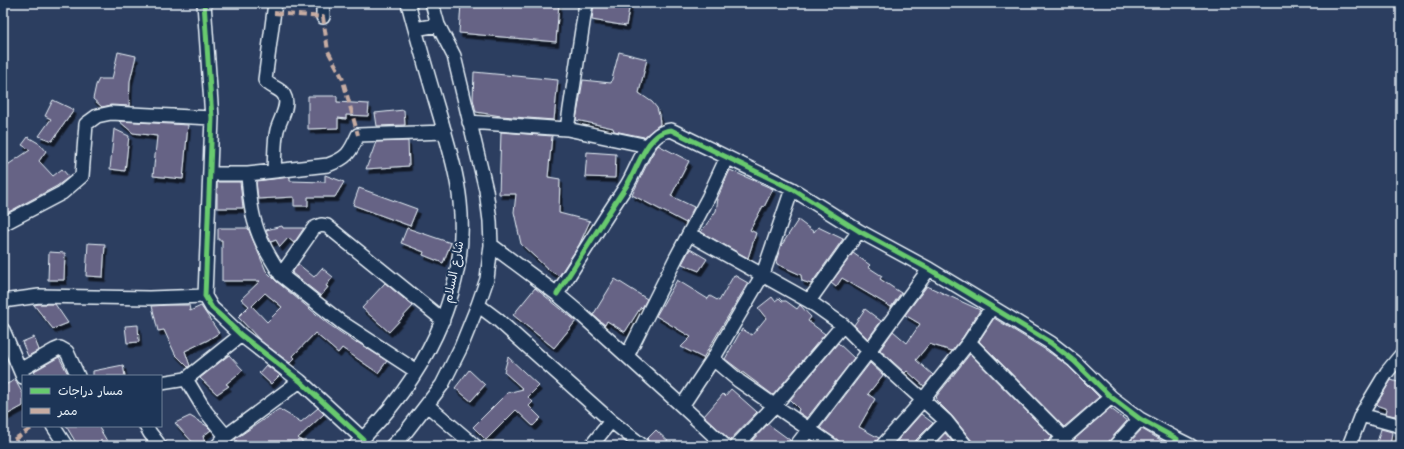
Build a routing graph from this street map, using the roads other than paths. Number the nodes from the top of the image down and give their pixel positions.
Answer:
1 (204, 3) edge
2 (275, 3) edge
3 (323, 3) edge
4 (408, 3) edge
5 (432, 3) edge
6 (586, 3) edge
7 (324, 18) dead end
8 (438, 25) junction
9 (415, 29) junction
10 (212, 118) junction
11 (469, 122) junction
12 (567, 129) junction
13 (445, 132) junction
14 (648, 146) junction
15 (727, 157) junction
16 (274, 170) junction
17 (211, 174) junction
18 (248, 174) junction
19 (792, 189) junction
20 (3, 224) edge
21 (859, 231) junction
22 (690, 234) junction
23 (491, 245) junction
24 (928, 269) junction
25 (763, 274) junction
26 (281, 275) junction
27 (557, 294) junction
28 (205, 296) junction
29 (3, 301) edge
30 (809, 301) junction
31 (478, 305) junction
32 (992, 307) junction
33 (443, 320) junction
34 (843, 325) junction
35 (3, 330) edge
36 (242, 335) junction
37 (969, 342) junction
38 (868, 351) junction
39 (1401, 355) edge
40 (627, 356) junction
41 (713, 359) junction
42 (416, 371) junction
43 (21, 373) edge
44 (78, 375) edge
45 (186, 379) junction
46 (300, 380) junction
47 (162, 383) edge
48 (1111, 397) junction
49 (922, 401) junction
50 (427, 405) junction
51 (774, 405) junction
52 (682, 406) junction
53 (1361, 415) junction
54 (1140, 419) junction
55 (611, 421) junction
56 (946, 421) junction
57 (1401, 426) edge
58 (54, 427) edge
59 (147, 427) edge
60 (808, 429) junction
61 (226, 436) junction
62 (359, 442) edge
63 (1059, 442) edge
64 (717, 443) edge
65 (1174, 443) edge
66 (66, 446) edge
67 (160, 446) edge
68 (217, 446) edge
69 (392, 446) edge
70 (475, 446) edge
71 (591, 446) edge
72 (642, 446) edge
73 (736, 446) edge
74 (796, 446) edge
75 (834, 446) edge
76 (882, 446) edge
77 (922, 446) edge
78 (966, 446) edge
79 (1115, 446) edge
80 (1191, 446) edge
81 (1349, 446) edge

1 - 10 street
2 - 16 street
3 - 7 street
4 - 9 street, شارع السلام
5 - 8 street
6 - 12 street
8 - 9 street
8 - 11 street
9 - 13 street, شارع السلام
10 - 17 street
10 - 20 street
11 - 12 street
11 - 23 street
12 - 14 street
13 - 16 street
13 - 33 street, شارع السلام
14 - 15 street
14 - 27 street
15 - 19 street
15 - 22 street
16 - 18 street
17 - 18 street
17 - 28 street
18 - 26 street
19 - 21 street
19 - 25 street
21 - 24 street
21 - 30 street
22 - 25 street
22 - 40 street
23 - 27 street
23 - 31 street
24 - 32 street
24 - 38 street
25 - 30 street
25 - 41 street
26 - 33 street
26 - 42 street
27 - 40 street
28 - 29 street
28 - 36 street
30 - 34 street
31 - 50 street
31 - 55 street
32 - 37 street
32 - 48 street
33 - 42 street, شارع السلام
34 - 38 street
34 - 51 street
35 - 43 street
36 - 45 street
36 - 46 street
37 - 49 street
37 - 63 street
38 - 49 street
38 - 60 street
39 - 53 street
40 - 52 street
41 - 51 street
41 - 52 street
42 - 62 street, شارع السلام
43 - 44 street
45 - 47 street
45 - 61 street
46 - 61 street
46 - 62 street
48 - 54 street
48 - 63 street
49 - 56 street
49 - 76 street
50 - 69 street
50 - 70 street
51 - 60 street
51 - 73 street
52 - 64 street
53 - 57 street
53 - 81 street
54 - 65 street
54 - 79 street
55 - 71 street
55 - 72 street
56 - 77 street
56 - 78 street
58 - 66 street
59 - 67 street
60 - 74 street
60 - 75 street
61 - 68 street
65 - 80 street

